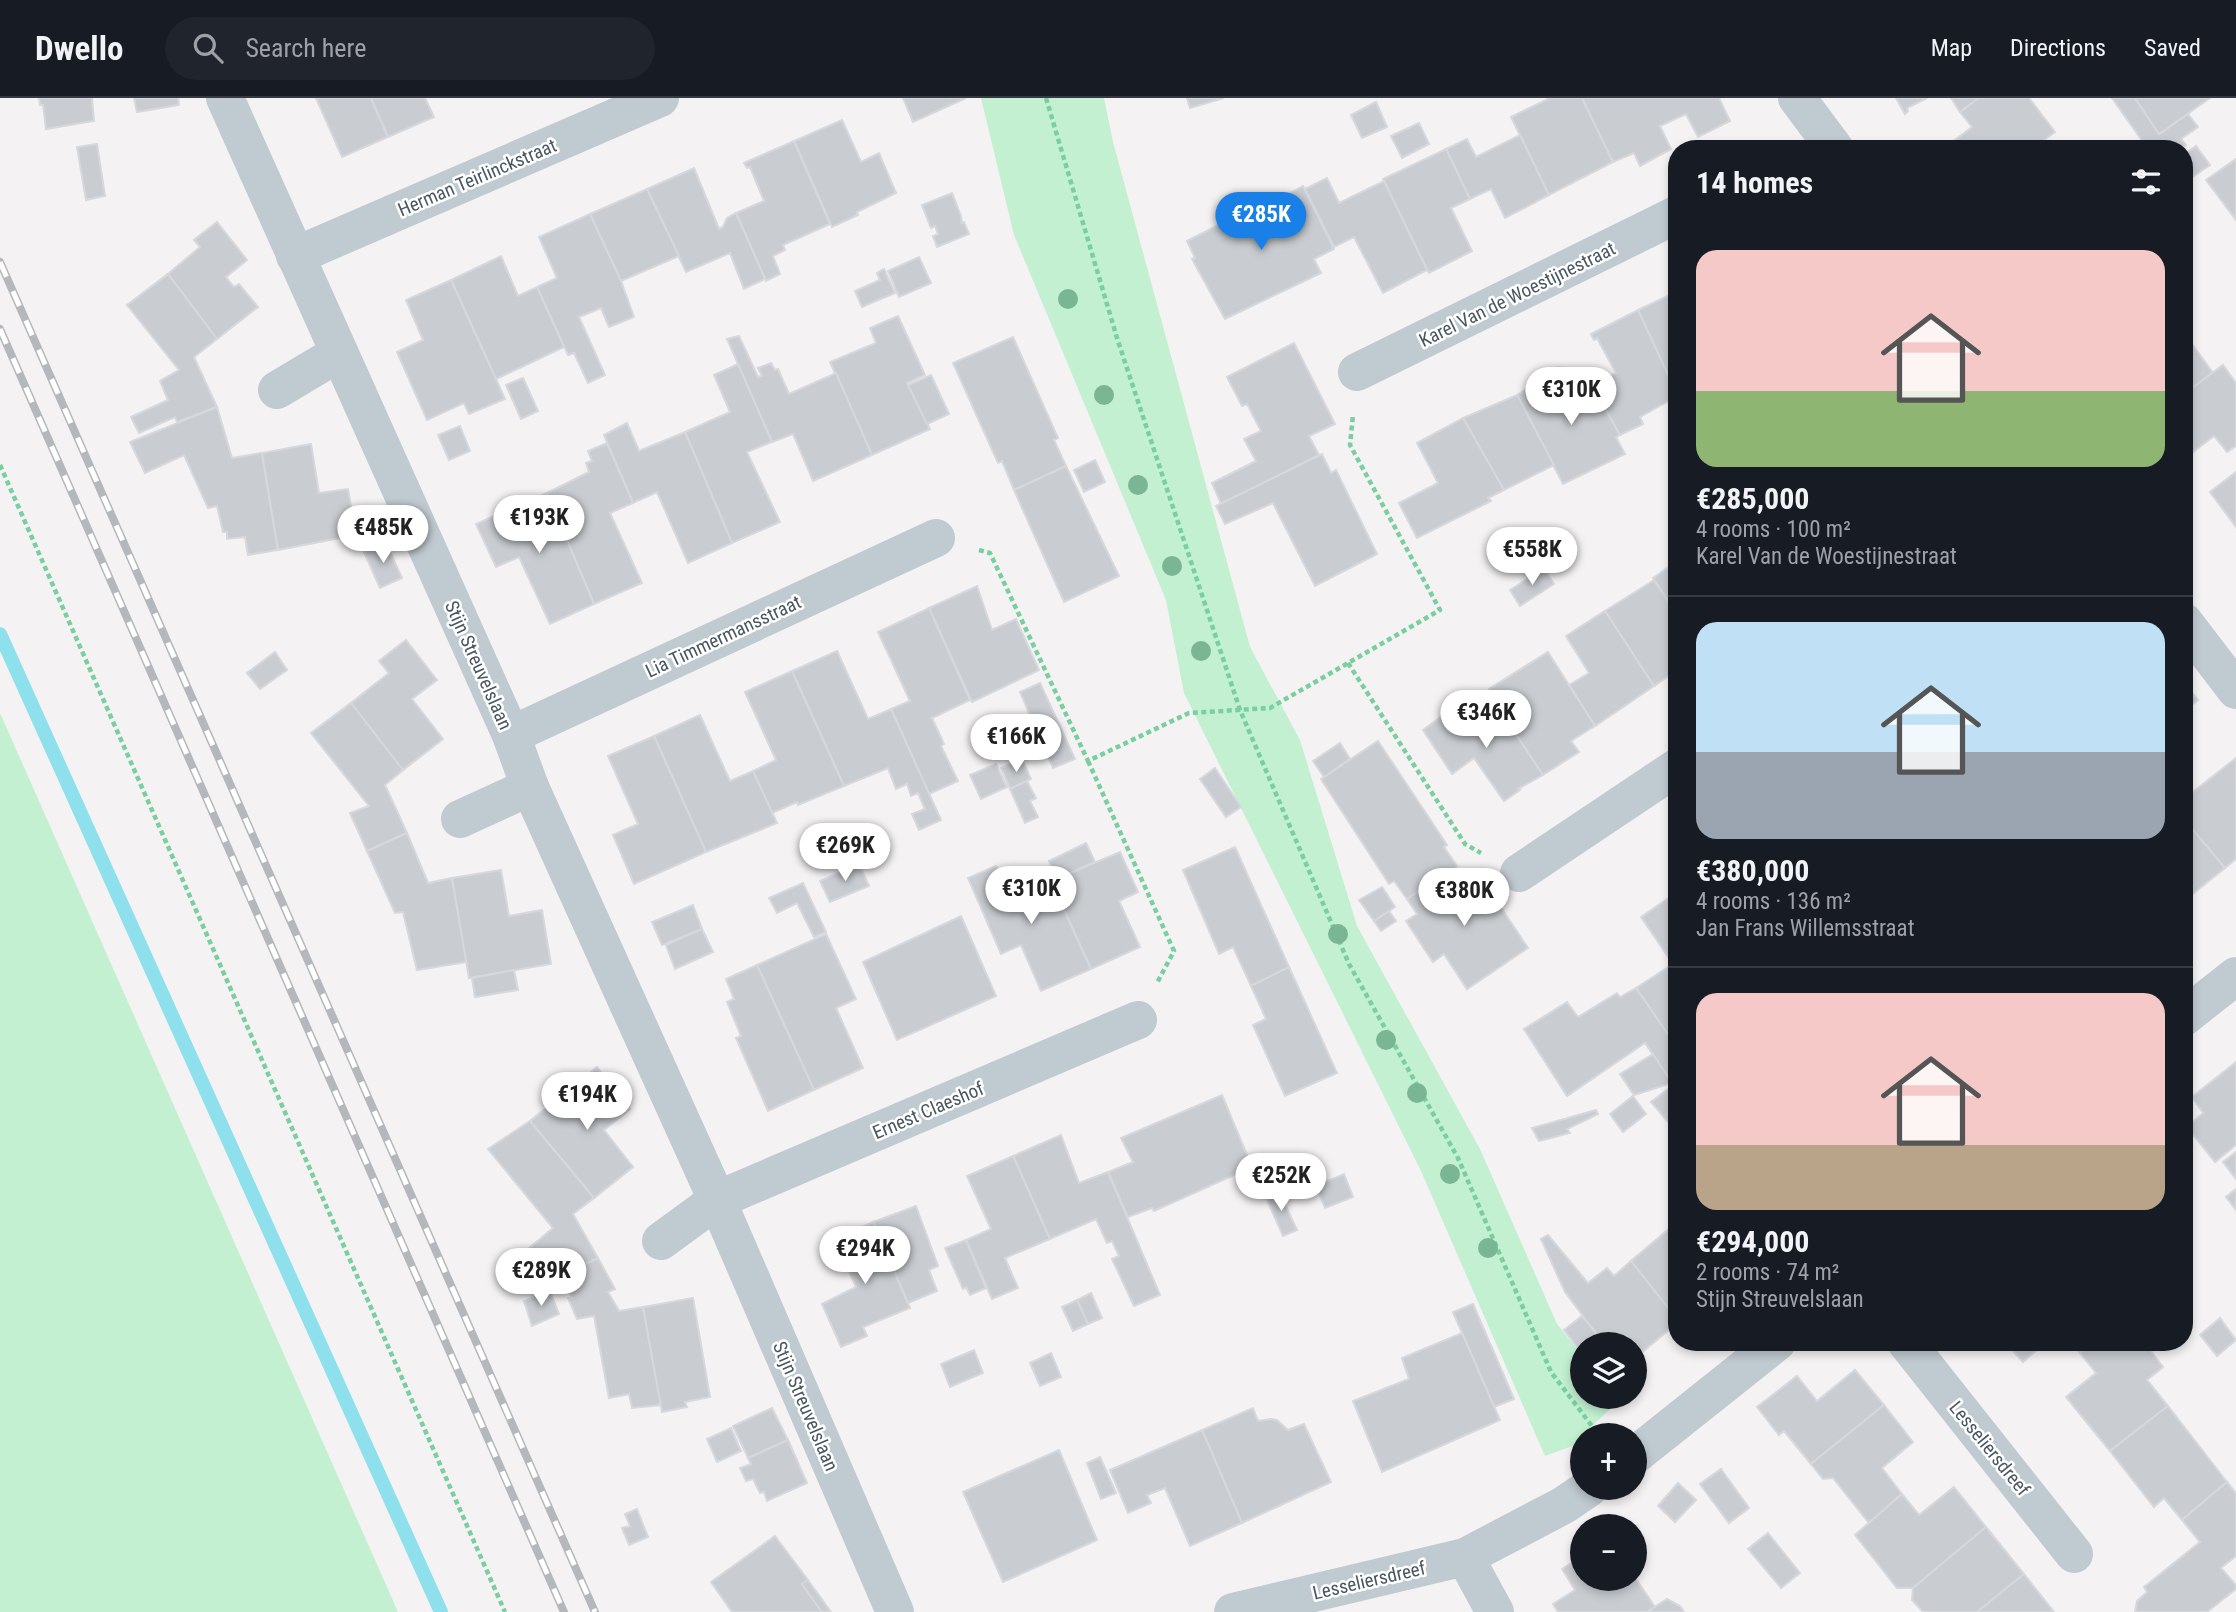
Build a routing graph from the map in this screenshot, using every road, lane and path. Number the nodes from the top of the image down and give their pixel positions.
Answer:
1 (225, 98) edge
2 (660, 98) edge
3 (1046, 98) edge
4 (1797, 98) edge
5 (1822, 140) edge
6 (1668, 219) edge
7 (295, 256) junction
8 (339, 352) junction
9 (1357, 372) joint
10 (277, 390) dead end
11 (0, 465) edge
12 (936, 538) joint
13 (2193, 634) edge
14 (1348, 663) junction
15 (2236, 690) edge
16 (1240, 710) junction
17 (510, 734) junction
18 (1088, 761) junction
19 (1668, 773) edge
20 (530, 787) junction
21 (460, 819) dead end
22 (1519, 873) joint
23 (2236, 976) edge
24 (2193, 1010) edge
25 (1138, 1020) joint
26 (717, 1200) junction
27 (661, 1241) dead end
28 (1766, 1351) edge
29 (1913, 1351) edge
30 (1590, 1423) edge
31 (1647, 1446) edge
32 (1571, 1500) edge
33 (2074, 1554) dead end
34 (1465, 1557) junction
35 (505, 1612) edge
36 (895, 1612) edge
37 (1233, 1612) edge
38 (1495, 1612) edge

1 - 7 street, Stijn Streuvelslaan
2 - 7 street, Herman Teirlinckstraat
3 - 16 path
4 - 5 street
6 - 9 street, Karel Van de Woestijnestraat
7 - 8 street, Stijn Streuvelslaan
8 - 10 street
8 - 17 street, Stijn Streuvelslaan
9 - 14 path
11 - 35 path
12 - 17 street, Lia Timmermansstraat
12 - 18 path
13 - 15 street
14 - 16 path
14 - 22 path
16 - 18 path
16 - 30 path
17 - 20 street, Stijn Streuvelslaan
18 - 25 path
19 - 22 street
20 - 21 street
20 - 26 street, Stijn Streuvelslaan
23 - 24 street
25 - 26 street, Ernest Claeshof
26 - 27 street
26 - 36 street, Stijn Streuvelslaan
28 - 31 street
29 - 33 street, Lesseliersdreef
32 - 34 street, Lesseliersdreef
34 - 37 street, Lesseliersdreef
34 - 38 street

